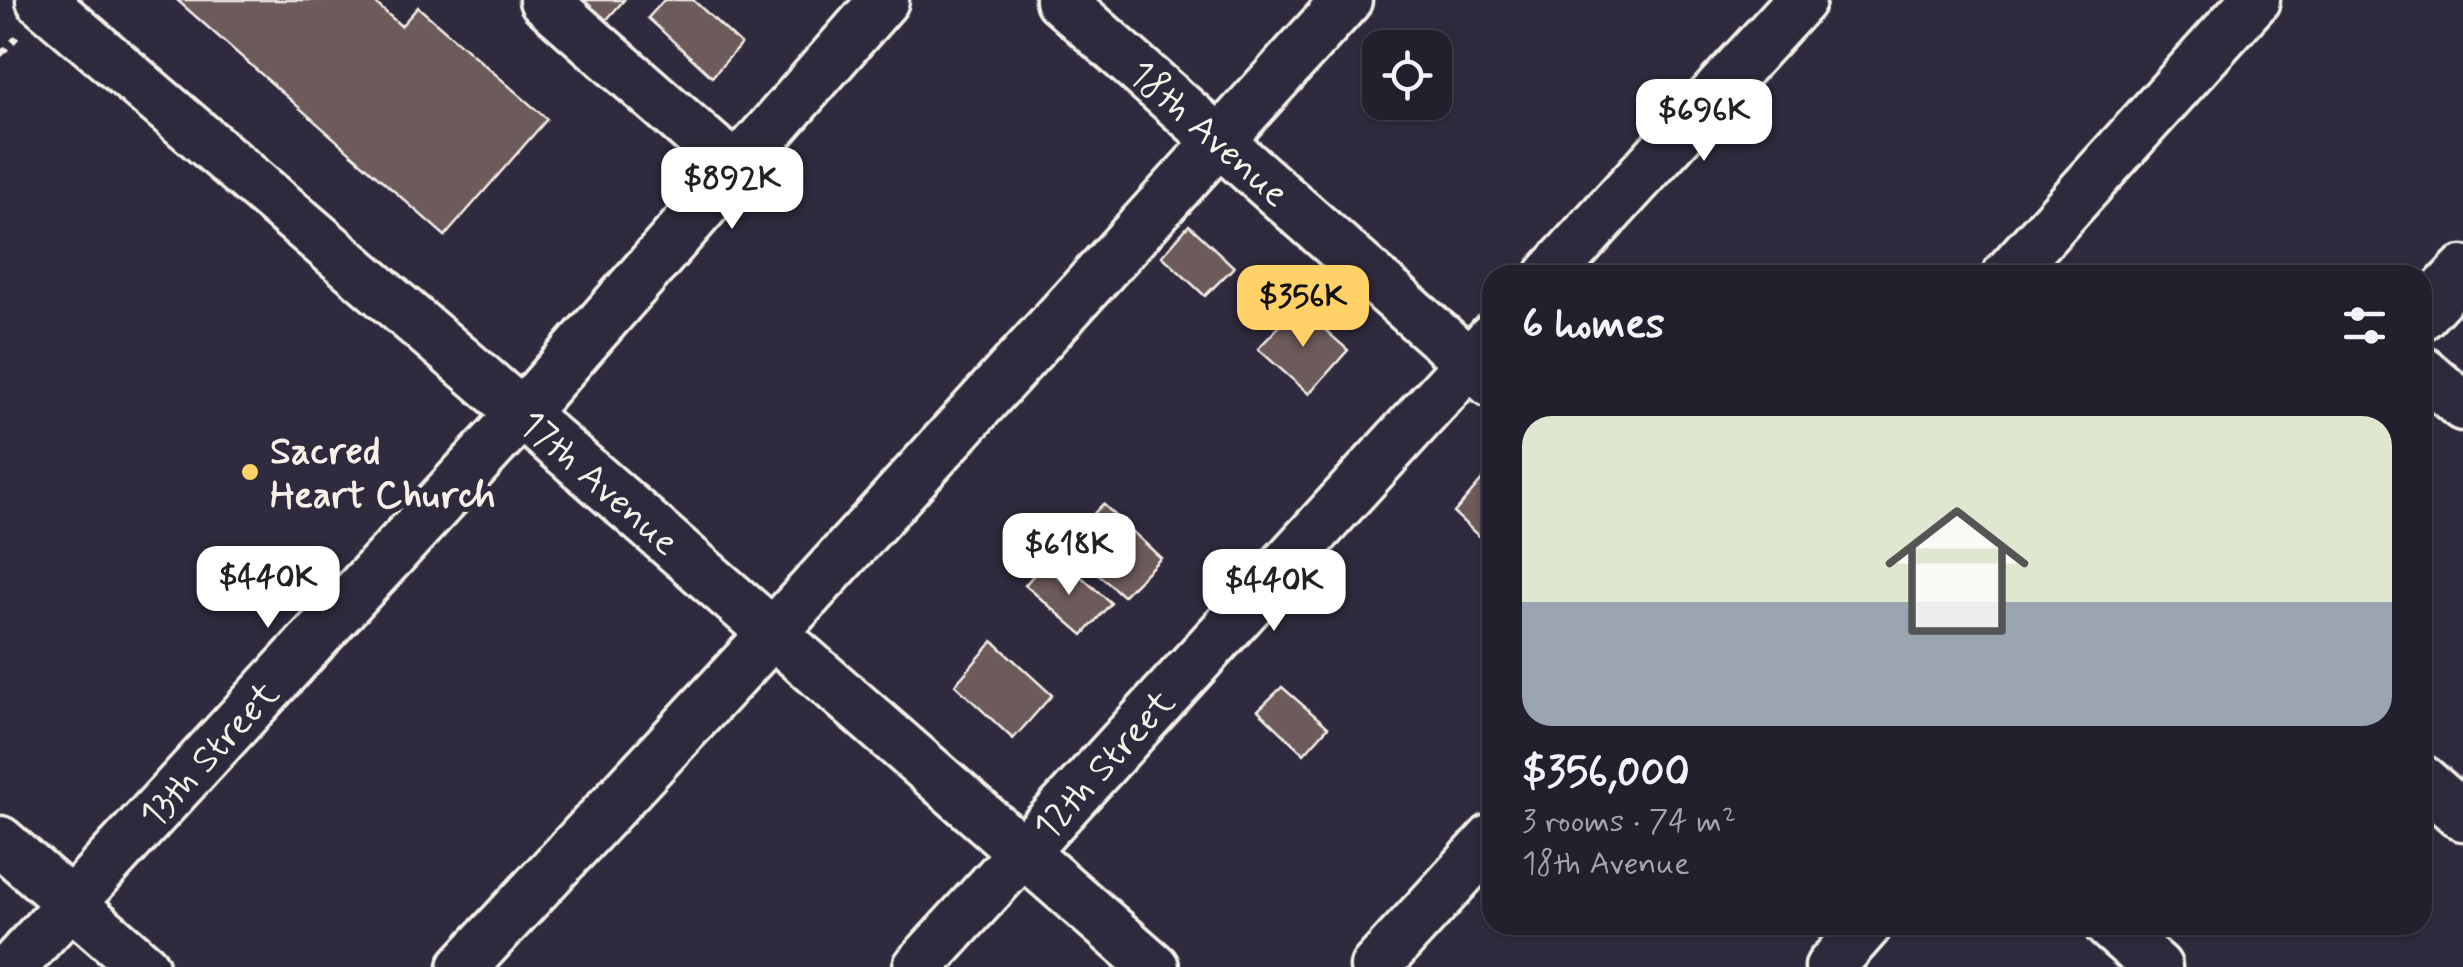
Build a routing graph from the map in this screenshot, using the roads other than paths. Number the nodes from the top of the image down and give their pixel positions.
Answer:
1 (544, 0) edge
2 (884, 0) edge
3 (1060, 0) edge
4 (1347, 0) edge
5 (1801, 0) edge
6 (2255, 0) edge
7 (28, 18) edge
8 (1218, 140) junction
9 (736, 169) junction
10 (1559, 265) edge
11 (2016, 265) edge
12 (2463, 271) edge
13 (2432, 304) edge
14 (1482, 360) edge
15 (1482, 365) edge
16 (2432, 380) edge
17 (2463, 406) edge
18 (522, 413) junction
19 (773, 633) junction
20 (2432, 789) edge
21 (2463, 816) edge
22 (0, 841) edge
23 (1022, 851) junction
24 (1482, 851) edge
25 (70, 903) junction
26 (1859, 935) edge
27 (2120, 935) edge
28 (12, 967) edge
29 (144, 967) edge
30 (463, 967) edge
31 (918, 967) edge
32 (1154, 967) edge
33 (1375, 967) edge
34 (1830, 967) edge
35 (2157, 967) edge

1 - 9 street
2 - 9 street, 13th Street
3 - 8 street, 18th Avenue
4 - 8 street
5 - 10 street
6 - 11 street
7 - 18 street, 17th Avenue
8 - 14 street, 18th Avenue
8 - 19 street
9 - 18 street, 13th Street
12 - 13 street
15 - 23 street, 12th Street
16 - 17 street
18 - 19 street, 17th Avenue
18 - 25 street, 13th Street
19 - 23 street, 17th Avenue
19 - 30 street
20 - 21 street
22 - 25 street
23 - 31 street, 12th Street
23 - 32 street, 17th Avenue
24 - 33 street
25 - 28 street, 13th Street
25 - 29 street
26 - 34 street
27 - 35 street

